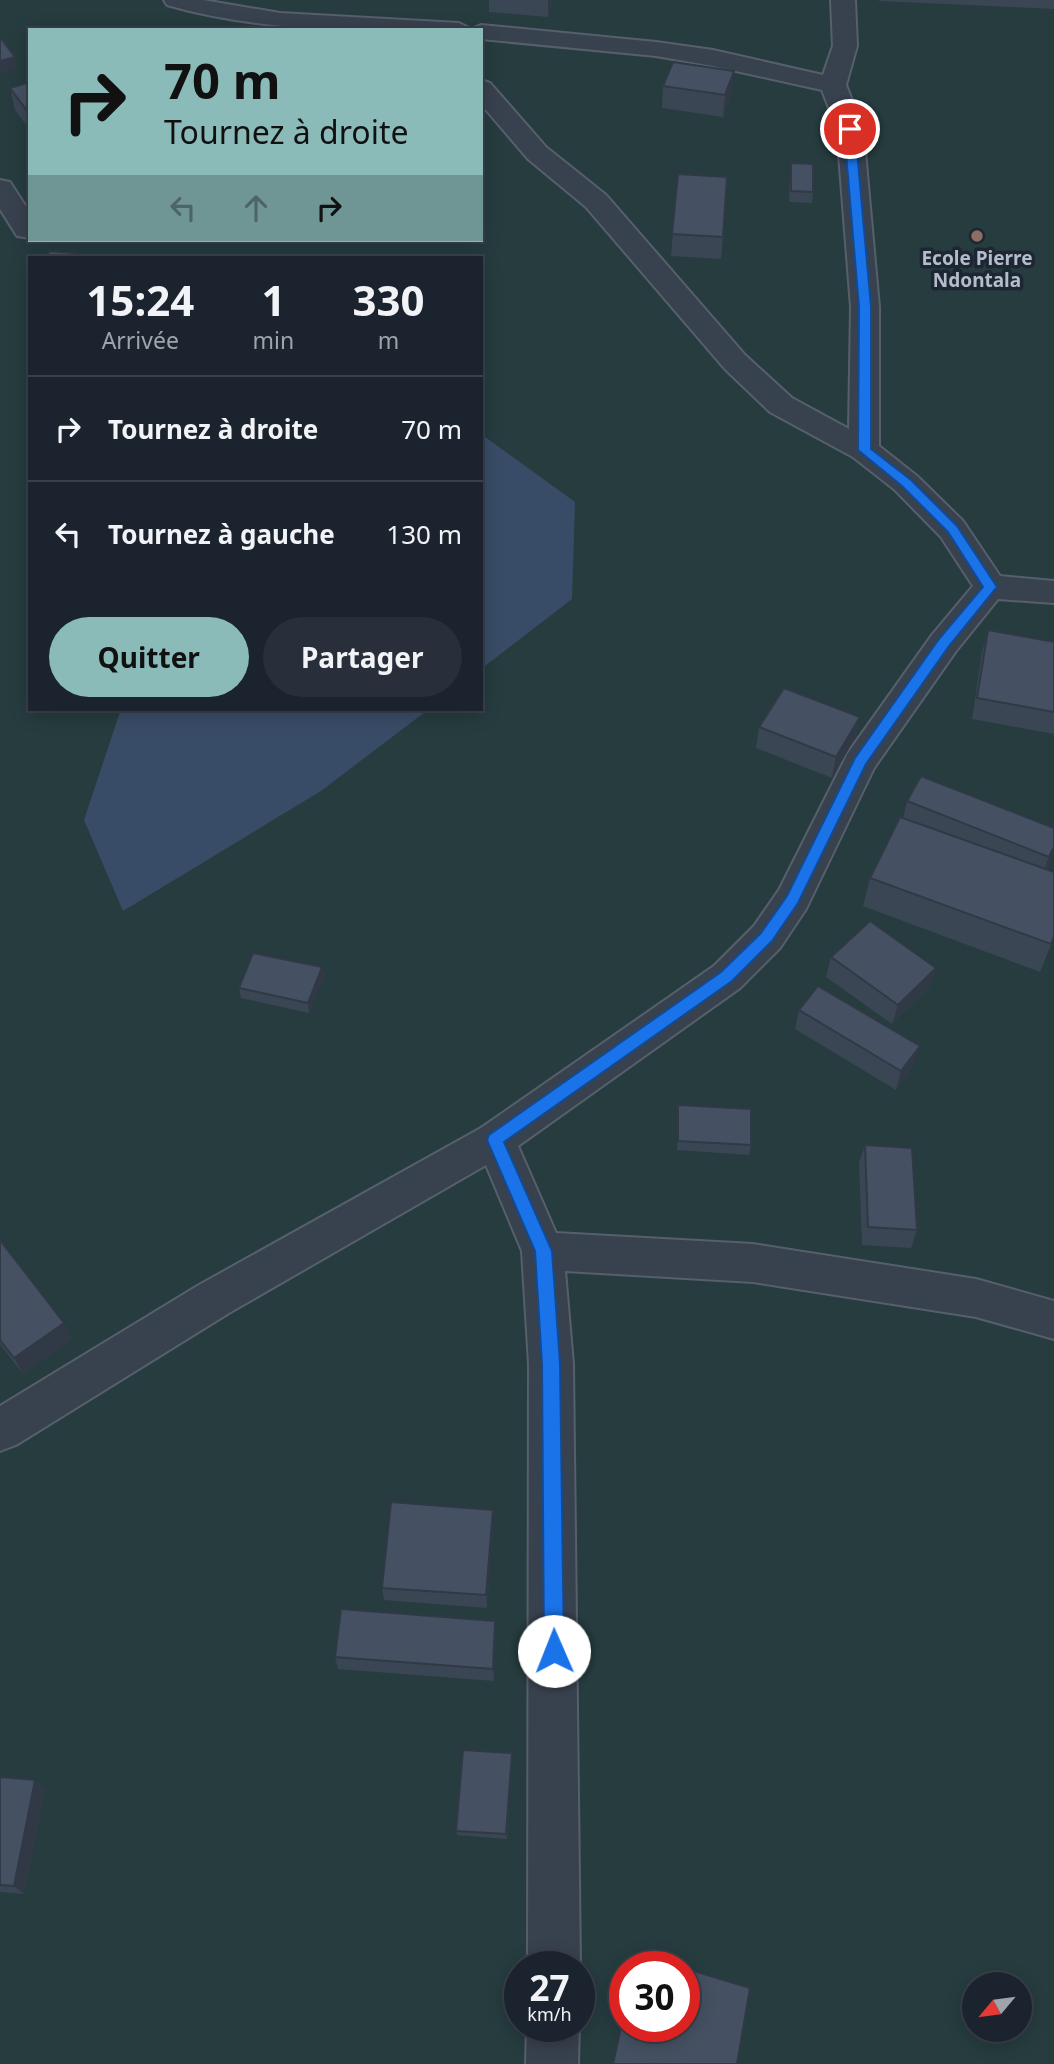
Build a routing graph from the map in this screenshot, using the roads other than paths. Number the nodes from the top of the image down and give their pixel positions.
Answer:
1 (176, 0) edge
2 (404, 0) edge
3 (843, 0) edge
4 (432, 28) edge
5 (483, 32) edge
6 (833, 85) junction
7 (483, 90) edge
8 (0, 188) edge
9 (27, 230) dead end
10 (864, 450) junction
11 (990, 587) junction
12 (1054, 592) edge
13 (495, 1140) junction
14 (543, 1251) junction
15 (1054, 1320) edge
16 (0, 1430) edge
17 (554, 1951) edge
18 (553, 2042) edge
19 (552, 2064) edge

1 - 4 street
2 - 4 street
3 - 6 street
5 - 6 street
6 - 10 street
7 - 10 street
8 - 9 street
10 - 11 street
11 - 12 street
11 - 13 street
13 - 14 street
13 - 16 street
14 - 15 street
14 - 17 street
18 - 19 street

